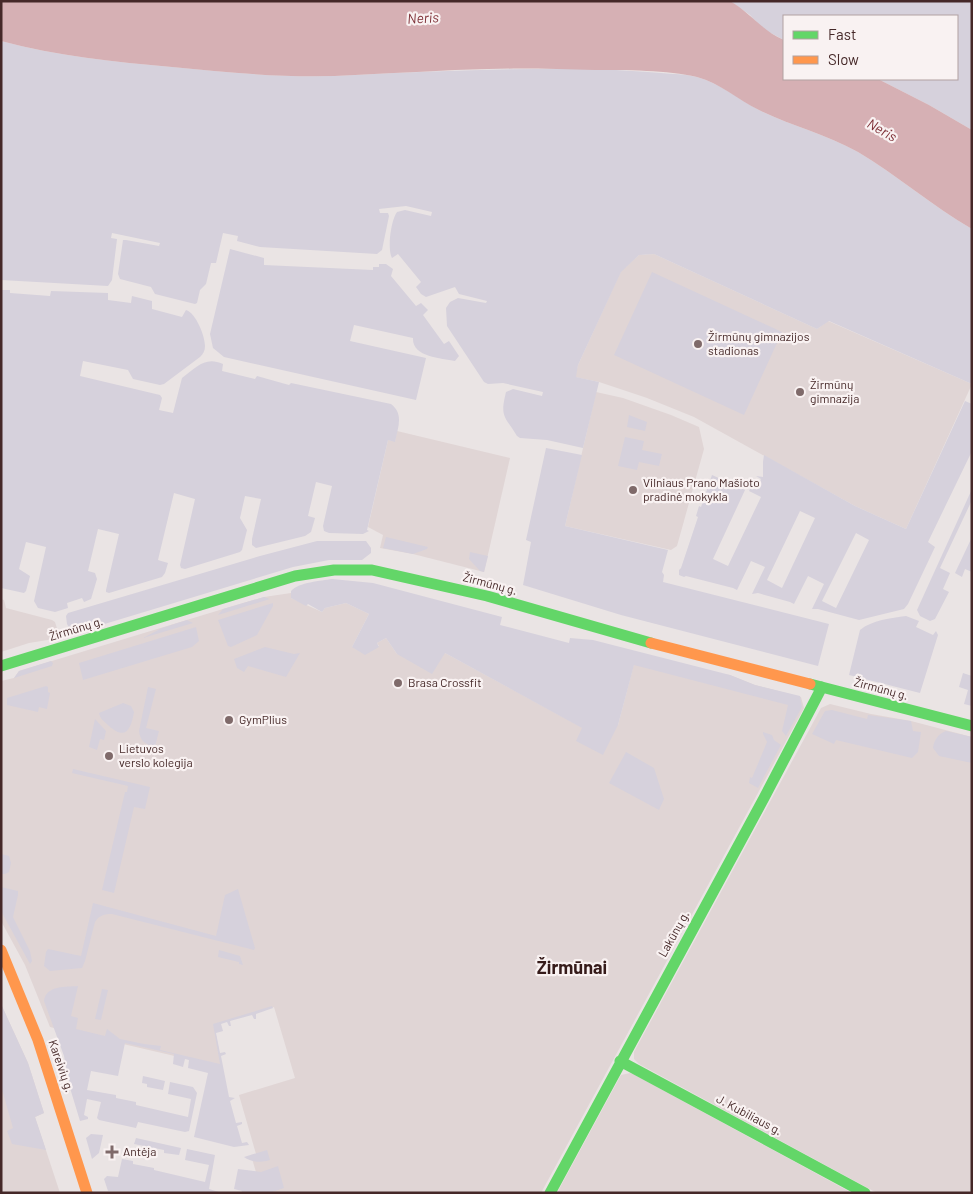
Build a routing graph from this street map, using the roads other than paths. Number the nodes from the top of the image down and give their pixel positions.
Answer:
1 (1, 666) edge
2 (822, 687) junction
3 (972, 726) edge
4 (1, 950) edge
5 (620, 1061) junction
6 (87, 1193) edge
7 (550, 1193) edge
8 (865, 1193) edge

1 - 2 main road, Žirmūnų g.
2 - 3 main road, Žirmūnų g.
2 - 5 main road, Lakūnų g.
4 - 6 main road, Kareivių g.
5 - 7 main road, Lakūnų g.
5 - 8 main road, J. Kubiliaus g.

